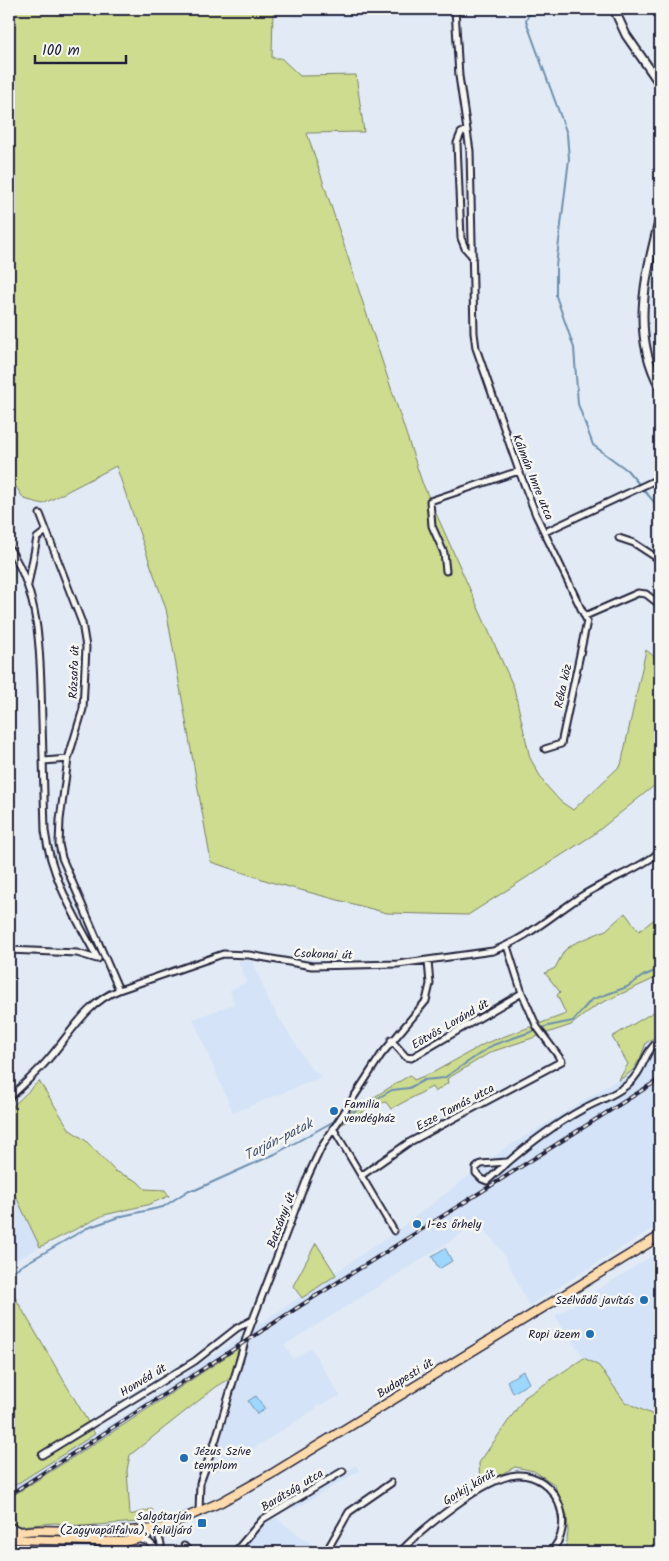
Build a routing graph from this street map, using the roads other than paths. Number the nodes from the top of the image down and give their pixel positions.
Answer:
1 (455, 9) edge
2 (614, 9) edge
3 (660, 84) edge
4 (467, 130) junction
5 (660, 218) edge
6 (473, 257) junction
7 (660, 386) edge
8 (518, 471) junction
9 (660, 478) edge
10 (40, 514) dead end
11 (46, 531) junction
12 (545, 532) junction
13 (619, 538) dead end
14 (9, 548) edge
15 (660, 560) edge
16 (446, 571) dead end
17 (28, 586) junction
18 (660, 605) edge
19 (585, 616) junction
20 (545, 749) dead end
21 (68, 759) junction
22 (44, 761) junction
23 (660, 852) edge
24 (508, 946) junction
25 (9, 950) edge
26 (98, 959) junction
27 (106, 959) junction
28 (428, 961) junction
29 (119, 990) junction
30 (522, 993) junction
31 (391, 1040) junction
32 (660, 1040) edge
33 (9, 1098) edge
34 (333, 1128) junction
35 (507, 1162) junction
36 (361, 1176) junction
37 (394, 1231) dead end
38 (660, 1236) edge
39 (252, 1320) junction
40 (42, 1455) dead end
41 (342, 1471) dead end
42 (390, 1483) dead end
43 (199, 1512) junction
44 (9, 1527) edge
45 (156, 1529) junction
46 (19, 1531) junction
47 (9, 1534) edge
48 (9, 1539) edge
49 (137, 1539) junction
50 (184, 1546) dead end
51 (556, 1546) junction
52 (160, 1552) edge
53 (190, 1552) edge
54 (235, 1552) edge
55 (326, 1552) edge
56 (400, 1552) edge
57 (550, 1552) edge
58 (560, 1552) edge

1 - 4 street, Kálmán Imre utca
2 - 3 main road
4 - 6 street, Kálmán Imre utca
4 - 6 street, Kálmán Imre utca
5 - 7 main road
6 - 8 street, Kálmán Imre utca
8 - 12 street, Kálmán Imre utca
8 - 16 street
9 - 12 street
10 - 11 street, Rózsafa út
11 - 17 street
11 - 21 street, Rózsafa út
12 - 19 street, Kálmán Imre utca
13 - 15 street
14 - 17 street
17 - 22 street
18 - 19 street
19 - 20 street, Réka köz
21 - 22 street
21 - 27 street, Rózsafa út
22 - 26 street
23 - 24 street, Csokonai út
24 - 28 street, Csokonai út
24 - 30 street
25 - 26 street
26 - 27 street
27 - 29 street, Rózsafa út
28 - 29 street, Csokonai út
28 - 31 street, Batsányi út
29 - 33 street, Csokonai út
30 - 31 street, Eötvös Loránd út
30 - 36 street, Esze Tamás utca
31 - 34 street, Batsányi út
32 - 35 street
34 - 36 street
34 - 39 street, Batsányi út
35 - 35 street
36 - 37 street
38 - 43 main road, Budapesti út
39 - 40 street, Honvéd út
39 - 43 street, Batsányi út
41 - 54 street, Barátság utca
42 - 55 street
43 - 45 main road, Budapesti út
44 - 46 main road
45 - 46 main road
45 - 49 main road, Budapesti út
45 - 52 street
46 - 47 main road
48 - 49 main road, Budapesti út
49 - 52 street
50 - 53 street
51 - 56 street, Gorkij körút
51 - 57 street
51 - 58 street

